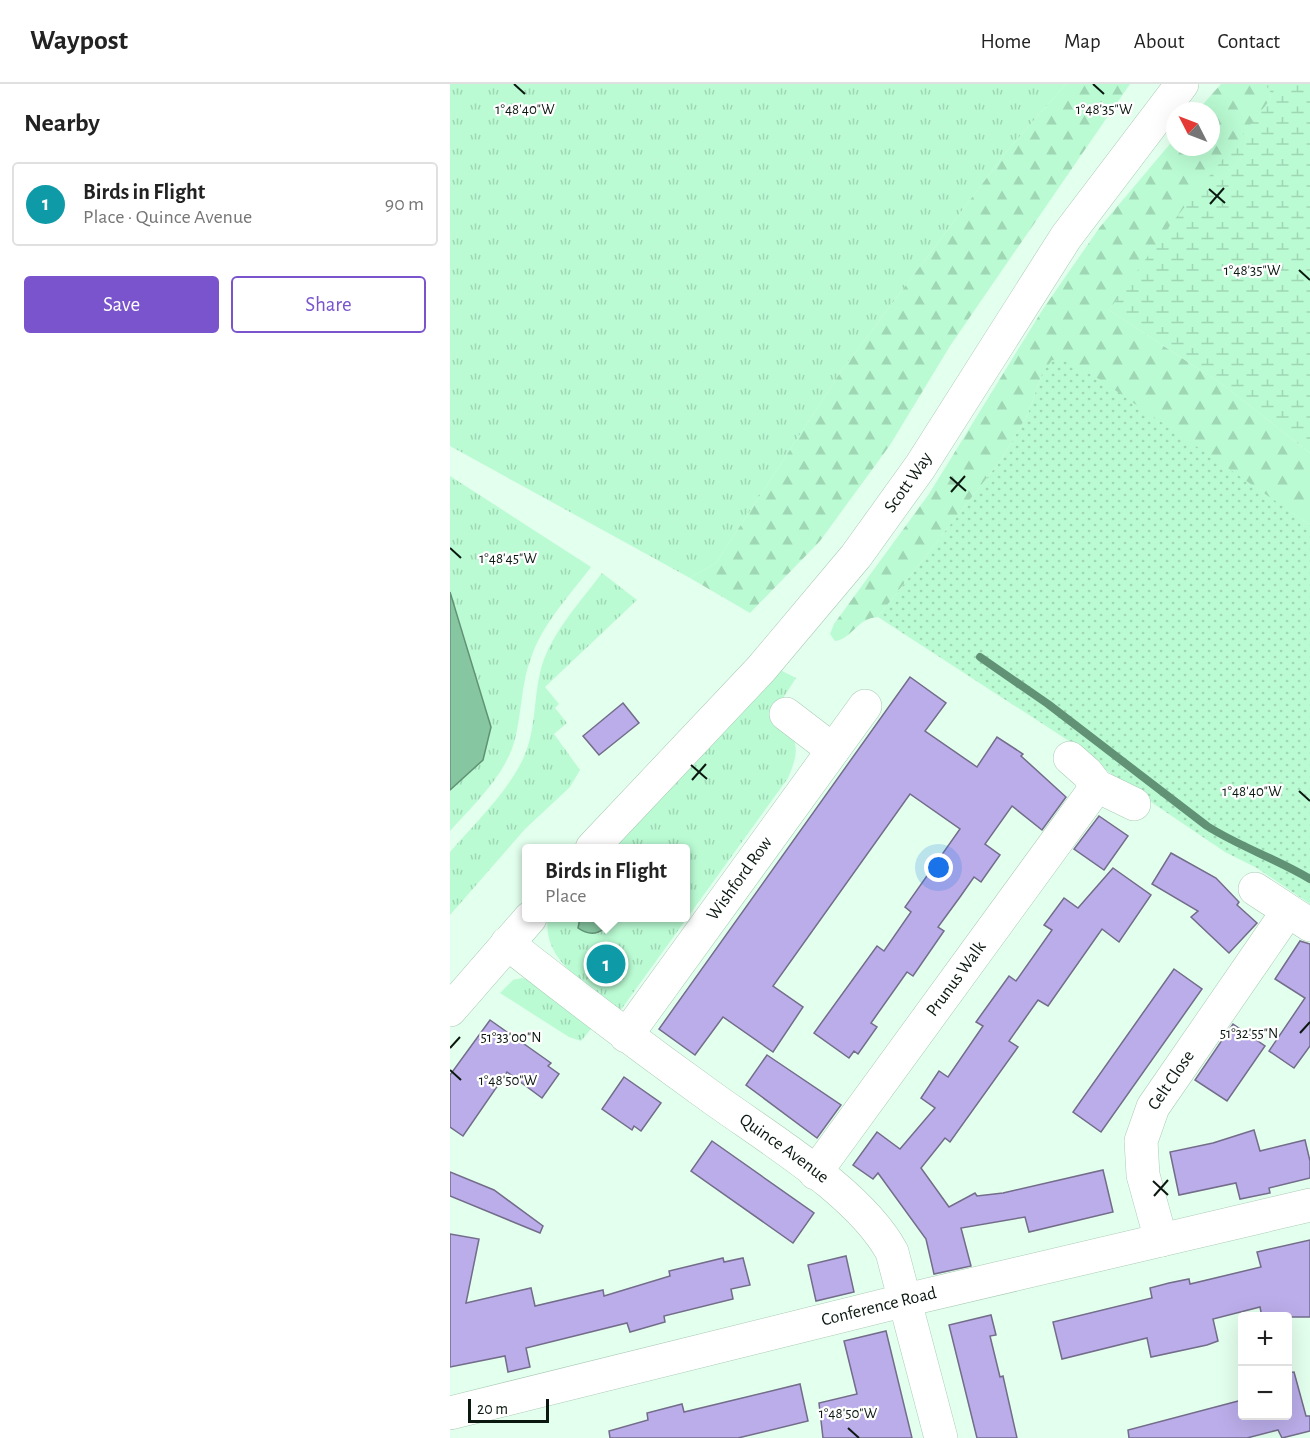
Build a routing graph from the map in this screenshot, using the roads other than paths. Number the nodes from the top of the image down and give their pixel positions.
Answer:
1 (1182, 84) edge
2 (865, 706) dead end
3 (786, 714) dead end
4 (833, 750) junction
5 (1070, 758) dead end
6 (1096, 786) junction
7 (1134, 804) dead end
8 (597, 844) edge
9 (1255, 889) dead end
10 (1299, 918) edge
11 (526, 922) edge
12 (507, 943) junction
13 (450, 1010) edge
14 (626, 1036) junction
15 (815, 1173) junction
16 (1310, 1205) edge
17 (1161, 1240) junction
18 (906, 1300) junction
19 (450, 1413) edge
20 (941, 1438) edge

1 - 8 street, Scott Way
2 - 4 street, Wishford Row
3 - 4 street
4 - 14 street, Wishford Row
5 - 6 street
6 - 7 street
6 - 15 street, Prunus Walk
9 - 10 street, Celt Close
10 - 17 street, Celt Close
11 - 12 street
12 - 13 street
12 - 14 street, Quince Avenue
14 - 15 street, Quince Avenue
15 - 18 street, Quince Avenue
16 - 17 street, Conference Road
17 - 18 street, Conference Road
18 - 19 street, Conference Road
18 - 20 street, Quince Avenue

